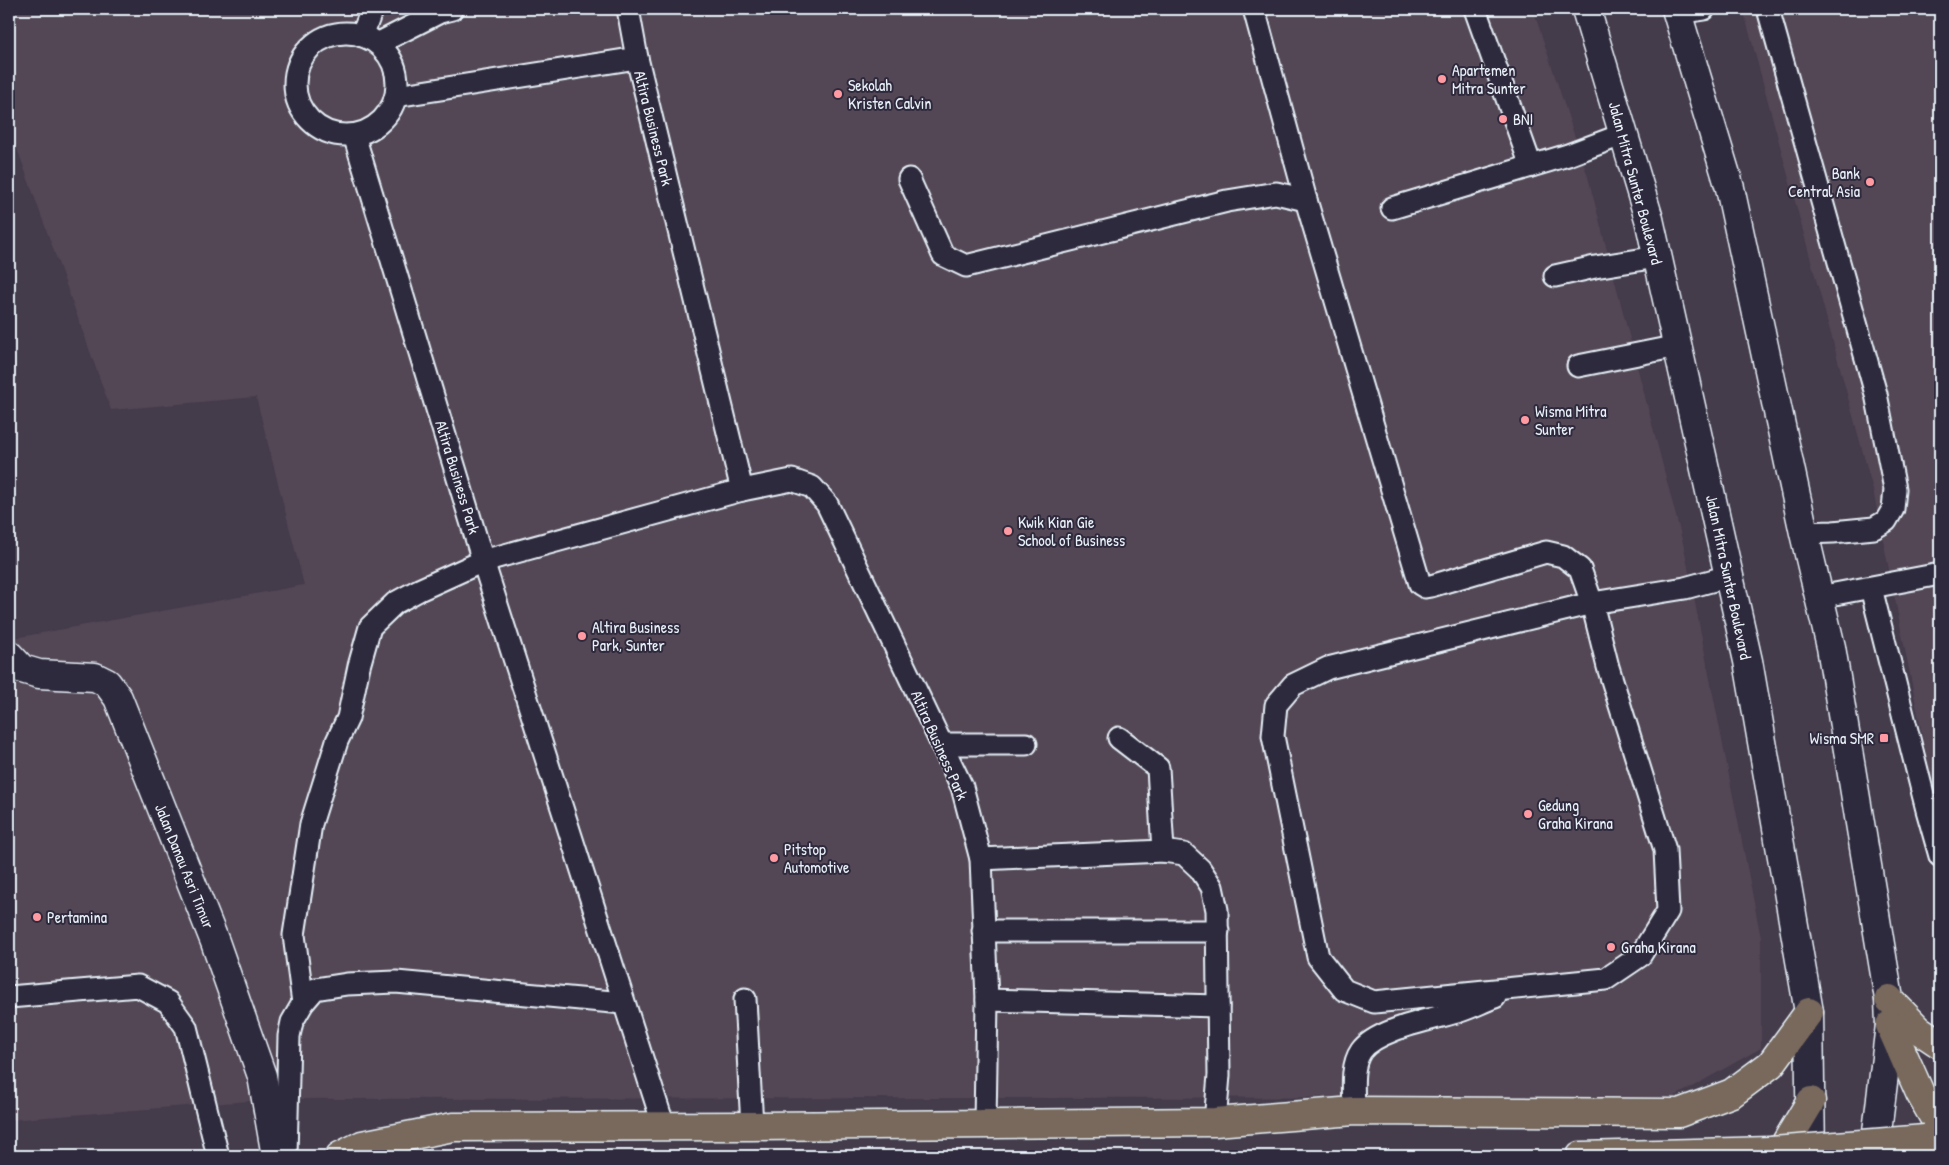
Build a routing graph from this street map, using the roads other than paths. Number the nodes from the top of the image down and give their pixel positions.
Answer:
1 (372, 9) edge
2 (452, 9) edge
3 (628, 9) edge
4 (1254, 9) edge
5 (1476, 9) edge
6 (1586, 9) edge
7 (1704, 9) edge
8 (1768, 9) edge
9 (1677, 11) edge
10 (371, 39) junction
11 (637, 58) junction
12 (396, 96) junction
13 (1624, 134) junction
14 (354, 136) junction
15 (1532, 166) junction
16 (909, 179) dead end
17 (1306, 200) junction
18 (1392, 208) dead end
19 (1657, 257) junction
20 (1555, 276) dead end
21 (1678, 346) junction
22 (1578, 366) dead end
23 (742, 490) junction
24 (1804, 533) junction
25 (483, 561) junction
26 (1940, 574) edge
27 (1729, 576) junction
28 (1871, 588) junction
29 (1820, 597) junction
30 (1592, 603) junction
31 (9, 655) edge
32 (1119, 738) dead end
33 (941, 744) junction
34 (1026, 744) dead end
35 (1163, 851) junction
36 (1940, 856) edge
37 (981, 859) junction
38 (983, 931) junction
39 (1218, 931) junction
40 (1516, 988) junction
41 (9, 997) edge
42 (745, 998) dead end
43 (987, 1000) junction
44 (303, 1003) junction
45 (623, 1003) junction
46 (1218, 1006) junction
47 (1810, 1012) junction
48 (1890, 1012) junction
49 (1940, 1044) edge
50 (1811, 1101) junction
51 (1354, 1111) junction
52 (1215, 1122) junction
53 (984, 1124) junction
54 (752, 1126) junction
55 (664, 1127) junction
56 (1940, 1128) edge
57 (1940, 1137) edge
58 (218, 1156) edge
59 (276, 1156) edge
60 (286, 1156) edge
61 (340, 1156) edge
62 (1581, 1156) edge
63 (1778, 1156) edge
64 (1811, 1156) edge
65 (1874, 1156) edge

1 - 10 lane
2 - 10 lane
3 - 11 lane, Altira Business Park
4 - 17 lane
5 - 15 lane
6 - 13 main road, Jalan Mitra Sunter Boulevard
7 - 9 lane
8 - 24 lane
9 - 24 main road
10 - 12 lane
10 - 14 lane
11 - 12 lane, Altira Business Park
11 - 23 lane, Altira Business Park
12 - 14 lane
13 - 15 lane
13 - 19 main road, Jalan Mitra Sunter Boulevard
14 - 25 lane, Altira Business Park
15 - 18 lane
16 - 17 lane
17 - 30 lane
19 - 20 lane
19 - 21 main road, Jalan Mitra Sunter Boulevard
21 - 22 lane
21 - 27 main road, Jalan Mitra Sunter Boulevard
23 - 25 lane, Altira Business Park
23 - 33 lane, Altira Business Park
24 - 29 main road
25 - 44 lane
25 - 45 lane
26 - 28 lane
27 - 30 lane
27 - 47 main road, Jalan Mitra Sunter Boulevard
28 - 29 lane
28 - 36 lane
29 - 48 main road
30 - 40 lane
30 - 40 lane
31 - 59 main road, Jalan Danau Asri Timur
32 - 35 lane
33 - 34 lane
33 - 37 lane, Altira Business Park
35 - 37 lane
35 - 39 lane
37 - 38 lane, Altira Business Park
38 - 39 lane
38 - 43 lane, Altira Business Park
39 - 46 lane
40 - 51 lane
41 - 58 lane
42 - 54 lane
43 - 46 lane
43 - 53 lane, Altira Business Park
44 - 45 lane
44 - 60 lane
45 - 55 lane
46 - 52 lane
47 - 50 main road, Jalan Mitra Sunter Boulevard
47 - 51 highway
48 - 49 highway
48 - 56 highway
48 - 65 main road
50 - 63 highway
50 - 64 main road, Jalan Mitra Sunter Boulevard
51 - 52 highway
52 - 53 highway
53 - 54 highway
54 - 55 highway
55 - 61 highway
57 - 62 highway, bridge

